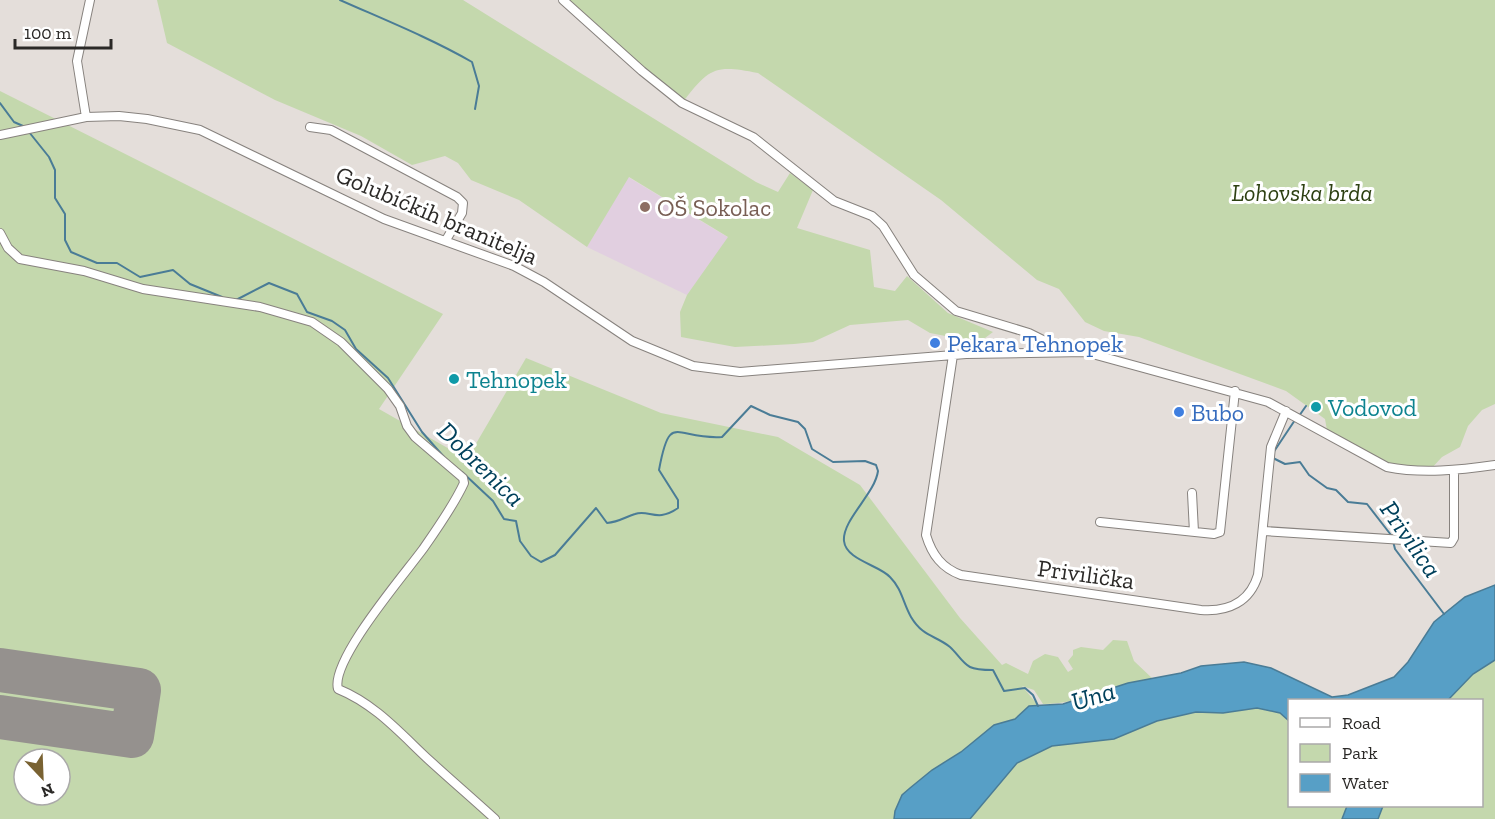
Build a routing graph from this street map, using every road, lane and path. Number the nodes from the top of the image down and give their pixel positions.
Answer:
1 (90, 0) edge
2 (563, 0) edge
3 (86, 117) junction
4 (310, 127) dead end
5 (0, 135) edge
6 (0, 233) edge
7 (446, 240) junction
8 (1065, 351) junction
9 (953, 355) junction
10 (1235, 391) junction
11 (1286, 411) junction
12 (1495, 465) edge
13 (1454, 470) junction
14 (1192, 493) dead end
15 (1100, 522) dead end
16 (1264, 531) junction
17 (1194, 532) junction
18 (495, 819) edge

1 - 3 street
2 - 8 street
3 - 5 street, Golubićkih branitelja
3 - 7 street, Golubićkih branitelja
4 - 7 street
6 - 18 street
7 - 9 street, Golubićkih branitelja
8 - 9 street, Golubićkih branitelja
8 - 10 street
9 - 16 street, Privilička
10 - 11 street
10 - 17 street
11 - 13 street
11 - 16 street, Privilička
12 - 13 street
13 - 16 street
14 - 17 street
15 - 17 street

